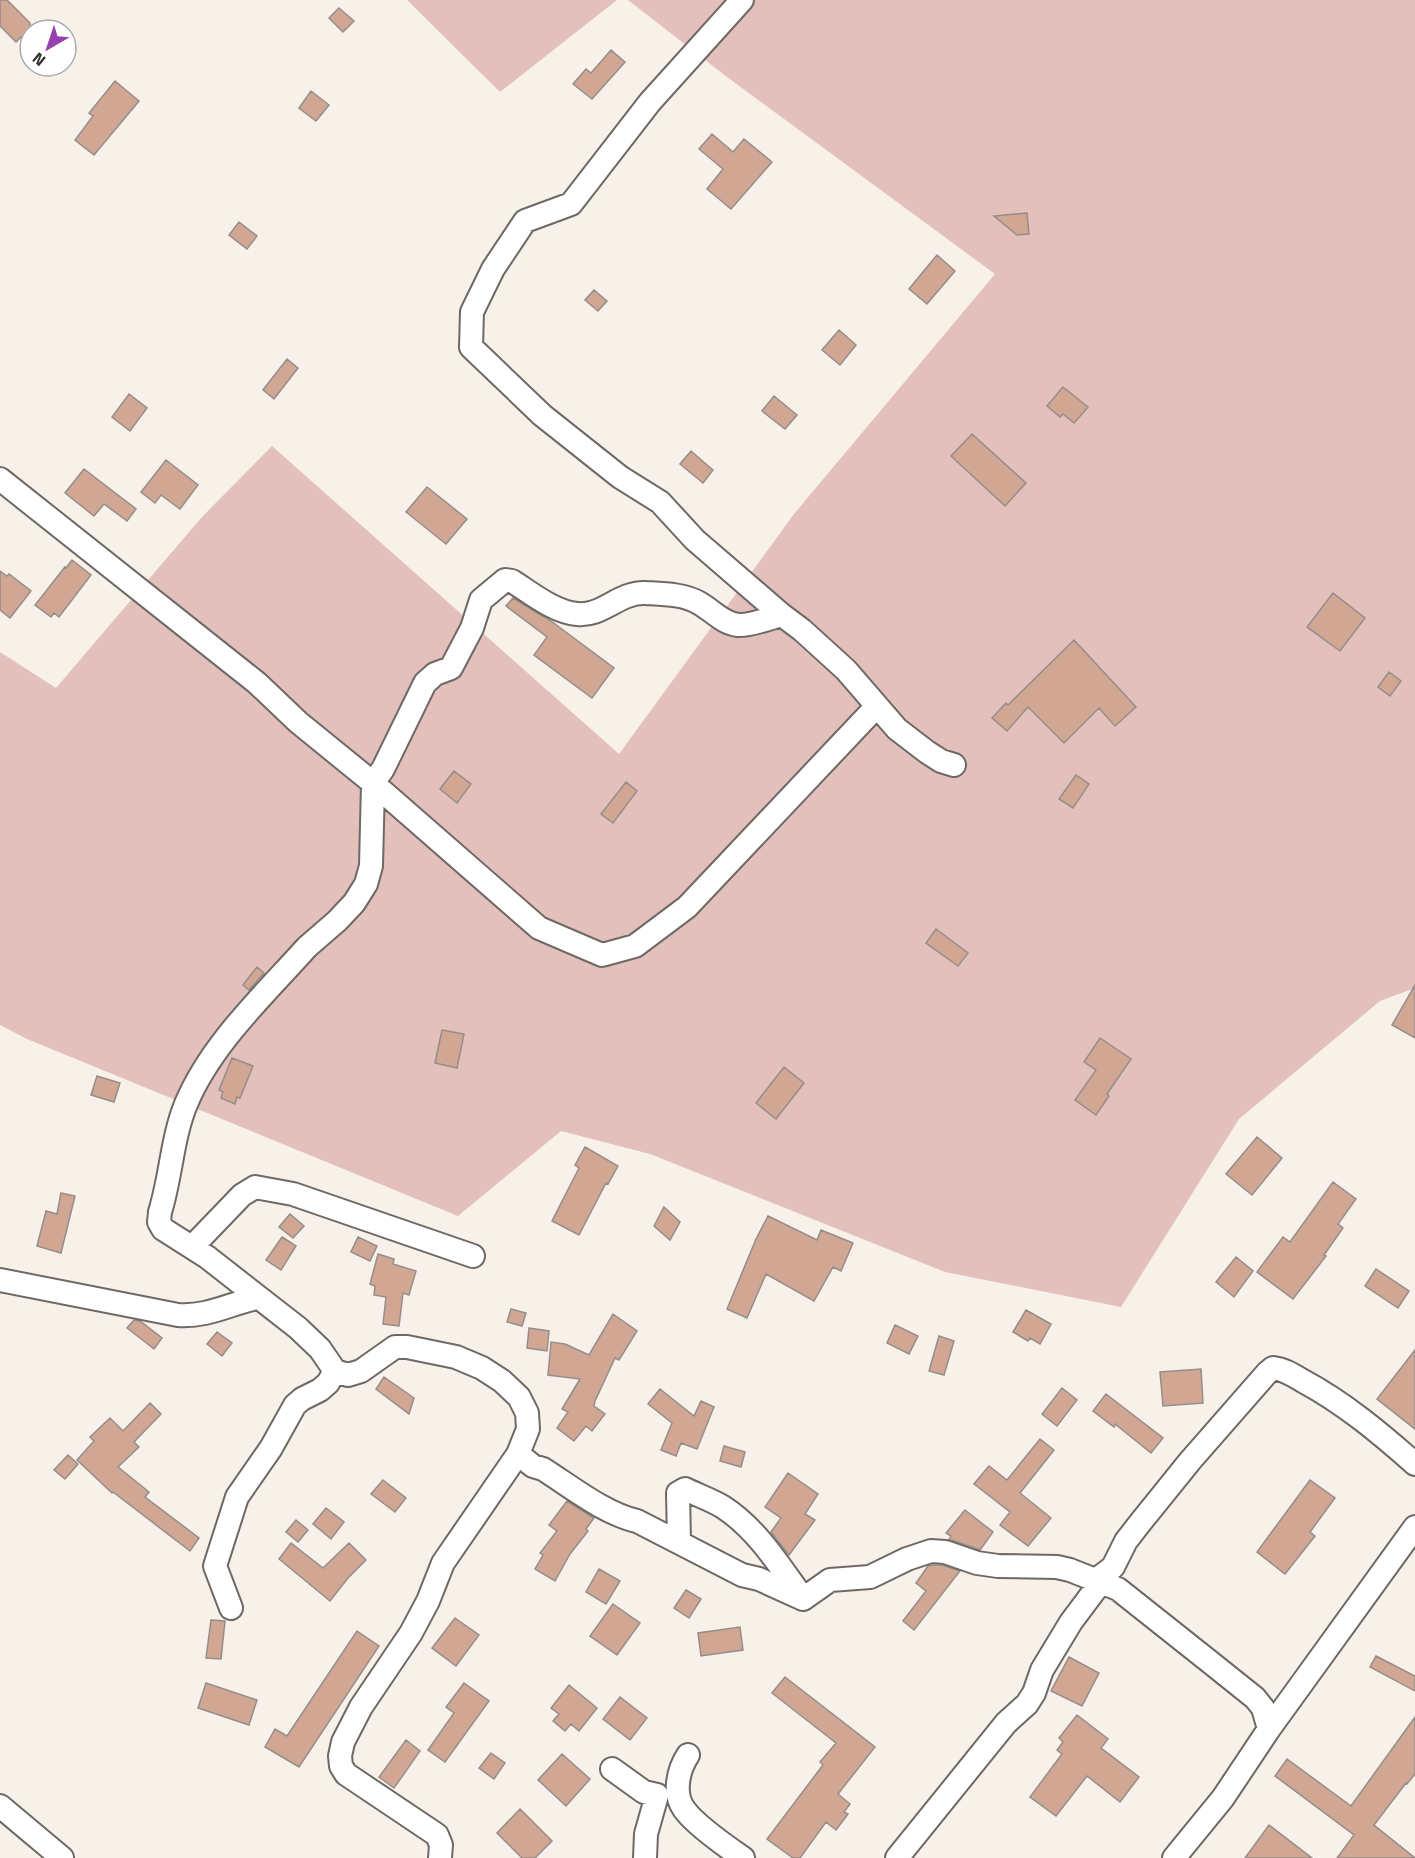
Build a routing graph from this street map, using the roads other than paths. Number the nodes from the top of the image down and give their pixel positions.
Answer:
1 (742, 0) edge
2 (0, 479) edge
3 (782, 615) junction
4 (877, 706) junction
5 (954, 765) dead end
6 (373, 783) junction
7 (192, 1247) junction
8 (473, 1256) dead end
9 (0, 1280) edge
10 (236, 1292) junction
11 (335, 1371) junction
12 (518, 1454) junction
13 (1415, 1464) edge
14 (1415, 1527) edge
15 (680, 1541) junction
16 (1107, 1580) junction
17 (803, 1599) junction
18 (231, 1608) dead end
19 (1269, 1729) junction
20 (688, 1755) dead end
21 (612, 1769) dead end
22 (657, 1795) junction
23 (0, 1806) edge
24 (684, 1809) junction
25 (62, 1858) edge
26 (440, 1858) edge
27 (645, 1858) edge
28 (743, 1858) edge
29 (897, 1858) edge
30 (1174, 1858) edge

1 - 3 street
2 - 6 street
3 - 4 street
3 - 6 street
4 - 5 street
4 - 6 street
6 - 7 street
7 - 8 street
7 - 10 street
9 - 10 street
10 - 11 street
11 - 12 street
11 - 18 street
12 - 15 street
12 - 26 street
13 - 16 street
14 - 19 street
15 - 17 street
15 - 17 street
16 - 17 street
16 - 19 street
16 - 29 street
19 - 30 street
20 - 24 street
21 - 22 street
22 - 24 street
22 - 27 street
23 - 25 street
24 - 28 street

